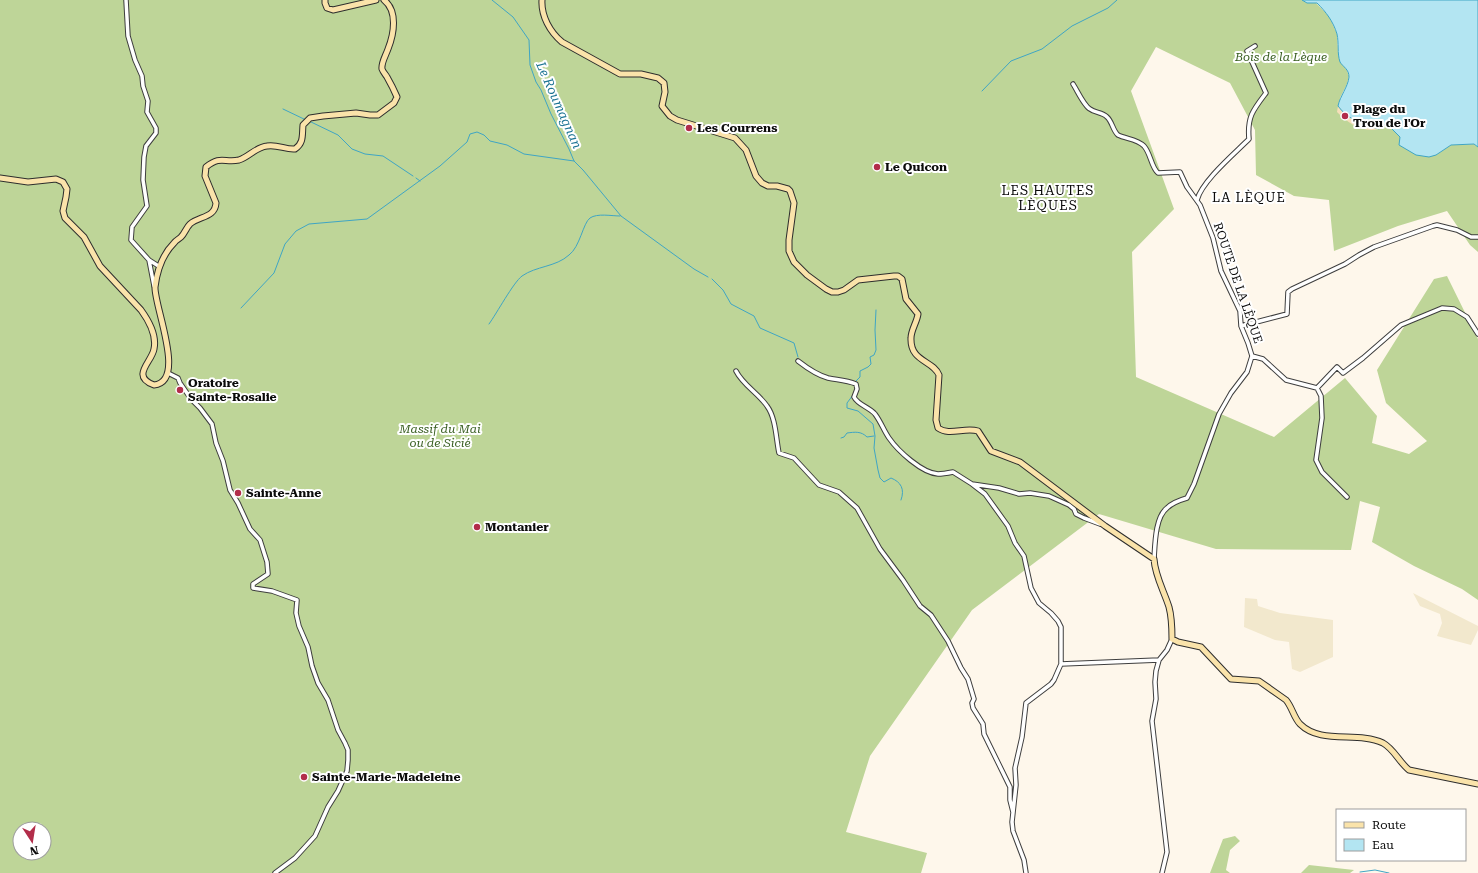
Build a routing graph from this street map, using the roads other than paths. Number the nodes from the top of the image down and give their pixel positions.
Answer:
1 (126, 0) edge
2 (326, 0) edge
3 (376, 0) edge
4 (384, 0) edge
5 (542, 0) edge
6 (1255, 46) dead end
7 (1073, 84) dead end
8 (0, 178) edge
9 (1197, 200) junction
10 (1478, 237) edge
11 (149, 260) junction
12 (160, 267) junction
13 (155, 289) junction
14 (1241, 326) junction
15 (1478, 334) edge
16 (1252, 356) junction
17 (798, 361) dead end
18 (736, 371) dead end
19 (168, 373) junction
20 (1317, 388) junction
21 (972, 484) junction
22 (1347, 497) dead end
23 (1106, 526) junction
24 (1154, 559) junction
25 (1172, 639) junction
26 (1159, 660) junction
27 (1061, 664) junction
28 (1478, 784) edge
29 (1013, 812) junction
30 (276, 873) edge
31 (1026, 873) edge
32 (1162, 873) edge

1 - 11 street
2 - 3 street
4 - 12 street
5 - 23 street
6 - 9 street
7 - 9 street, ROUTE DE LA LÈQUE
8 - 19 street
9 - 14 street, ROUTE DE LA LÈQUE
10 - 14 street
11 - 12 street
11 - 13 street
12 - 13 street
13 - 19 street
14 - 16 street, ROUTE DE LA LÈQUE
15 - 20 street
16 - 20 street
16 - 24 street, ROUTE DE LA LÈQUE
17 - 21 street
18 - 29 street
19 - 30 street
20 - 22 street
21 - 23 street
21 - 27 street
23 - 24 street
24 - 25 street
25 - 26 street
25 - 28 street
26 - 27 street
26 - 32 street
27 - 29 street
29 - 31 street

